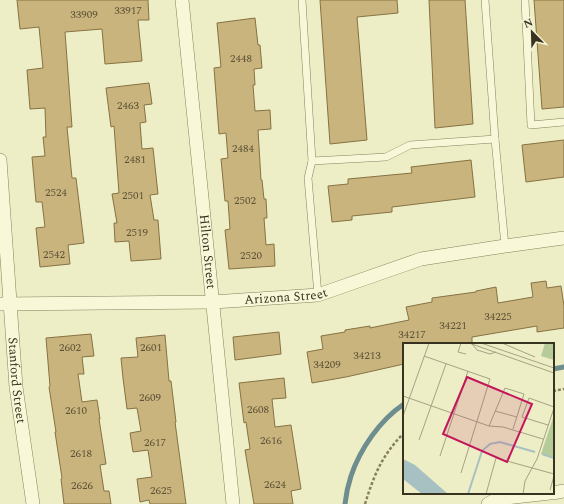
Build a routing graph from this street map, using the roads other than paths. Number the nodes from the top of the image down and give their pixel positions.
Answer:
1 (182, 0) edge
2 (302, 0) edge
3 (485, 0) edge
4 (526, 0) edge
5 (564, 122) edge
6 (495, 139) junction
7 (0, 160) edge
8 (312, 161) junction
9 (564, 238) edge
10 (505, 246) junction
11 (318, 295) junction
12 (213, 302) junction
13 (5, 304) edge
14 (564, 492) edge
15 (554, 493) edge
16 (543, 494) edge
17 (33, 504) edge
18 (233, 504) edge
19 (488, 504) edge

1 - 12 street, Hilton Street
2 - 8 lane
3 - 6 lane
4 - 5 lane
6 - 8 lane
6 - 10 lane
7 - 13 street, Stanford Street
8 - 11 lane
9 - 10 street, Arizona Street
10 - 11 street, Arizona Street
11 - 12 street, Arizona Street
12 - 13 street, Arizona Street
12 - 18 street, Hilton Street
13 - 17 street, Stanford Street
14 - 15 street
16 - 19 street

